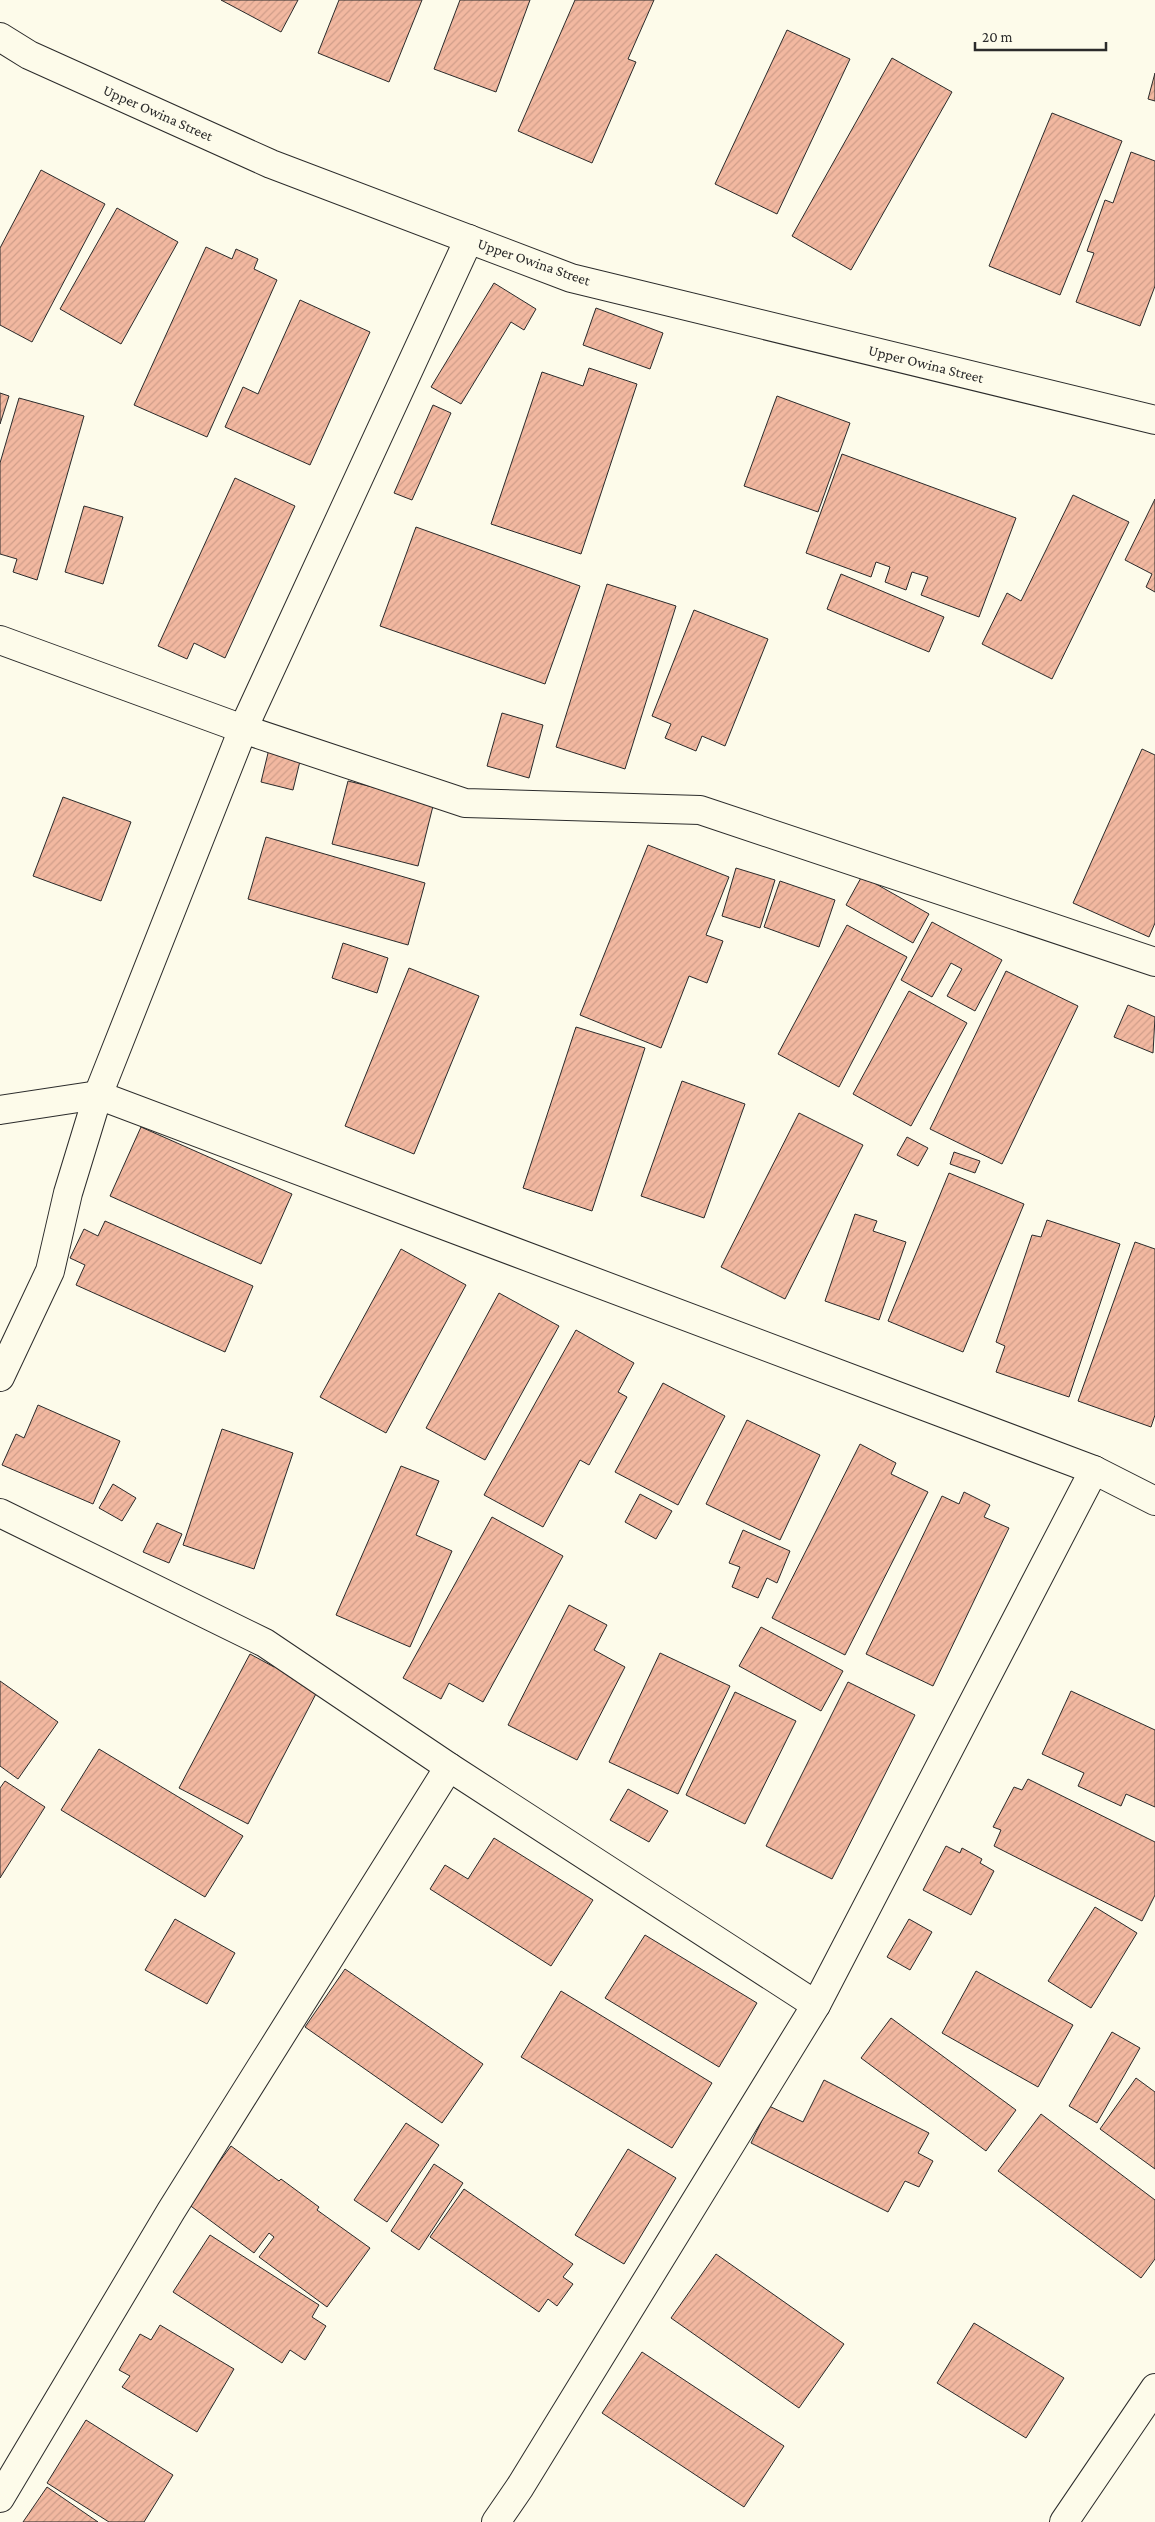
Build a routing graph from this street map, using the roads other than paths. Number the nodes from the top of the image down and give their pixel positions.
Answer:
1 (0, 37) edge
2 (470, 239) junction
3 (1155, 420) edge
4 (0, 640) edge
5 (243, 729) junction
6 (1155, 962) edge
7 (98, 1096) junction
8 (0, 1110) edge
9 (0, 1377) edge
10 (1094, 1470) junction
11 (1155, 1501) edge
12 (0, 1513) edge
13 (449, 1766) junction
14 (816, 2005) junction
15 (1155, 2388) edge
16 (0, 2498) edge
17 (496, 2522) edge
18 (1064, 2522) edge

1 - 2 street, Upper Owina Street
2 - 3 street, Upper Owina Street
2 - 5 street
4 - 5 street
5 - 6 street
5 - 7 street
7 - 8 street
7 - 9 street
7 - 10 street
10 - 11 street
10 - 14 street
12 - 13 street
13 - 14 street
13 - 16 street
14 - 17 street
15 - 18 street

